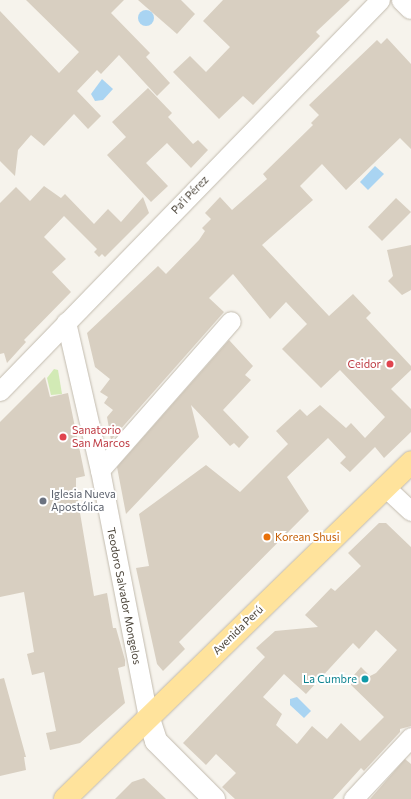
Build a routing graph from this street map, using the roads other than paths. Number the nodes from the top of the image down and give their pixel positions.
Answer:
1 (380, 0) edge
2 (403, 0) edge
3 (411, 8) edge
4 (66, 322) junction
5 (231, 322) dead end
6 (0, 391) edge
7 (411, 462) edge
8 (100, 470) junction
9 (385, 487) junction
10 (411, 511) edge
11 (148, 716) junction
12 (411, 737) edge
13 (65, 799) edge
14 (214, 799) edge
15 (353, 799) edge

1 - 4 street, Pa'i Pérez
2 - 3 street
4 - 6 street, Pa'i Pérez
4 - 8 street, Teodoro Salvador Mongelos
5 - 8 street
7 - 9 main road, Avenida Perú
8 - 11 street, Teodoro Salvador Mongelos
9 - 10 street
9 - 11 main road, Avenida Perú
11 - 13 main road, Avenida Perú
11 - 14 street, Teodoro Salvador Mongelos
12 - 15 street

